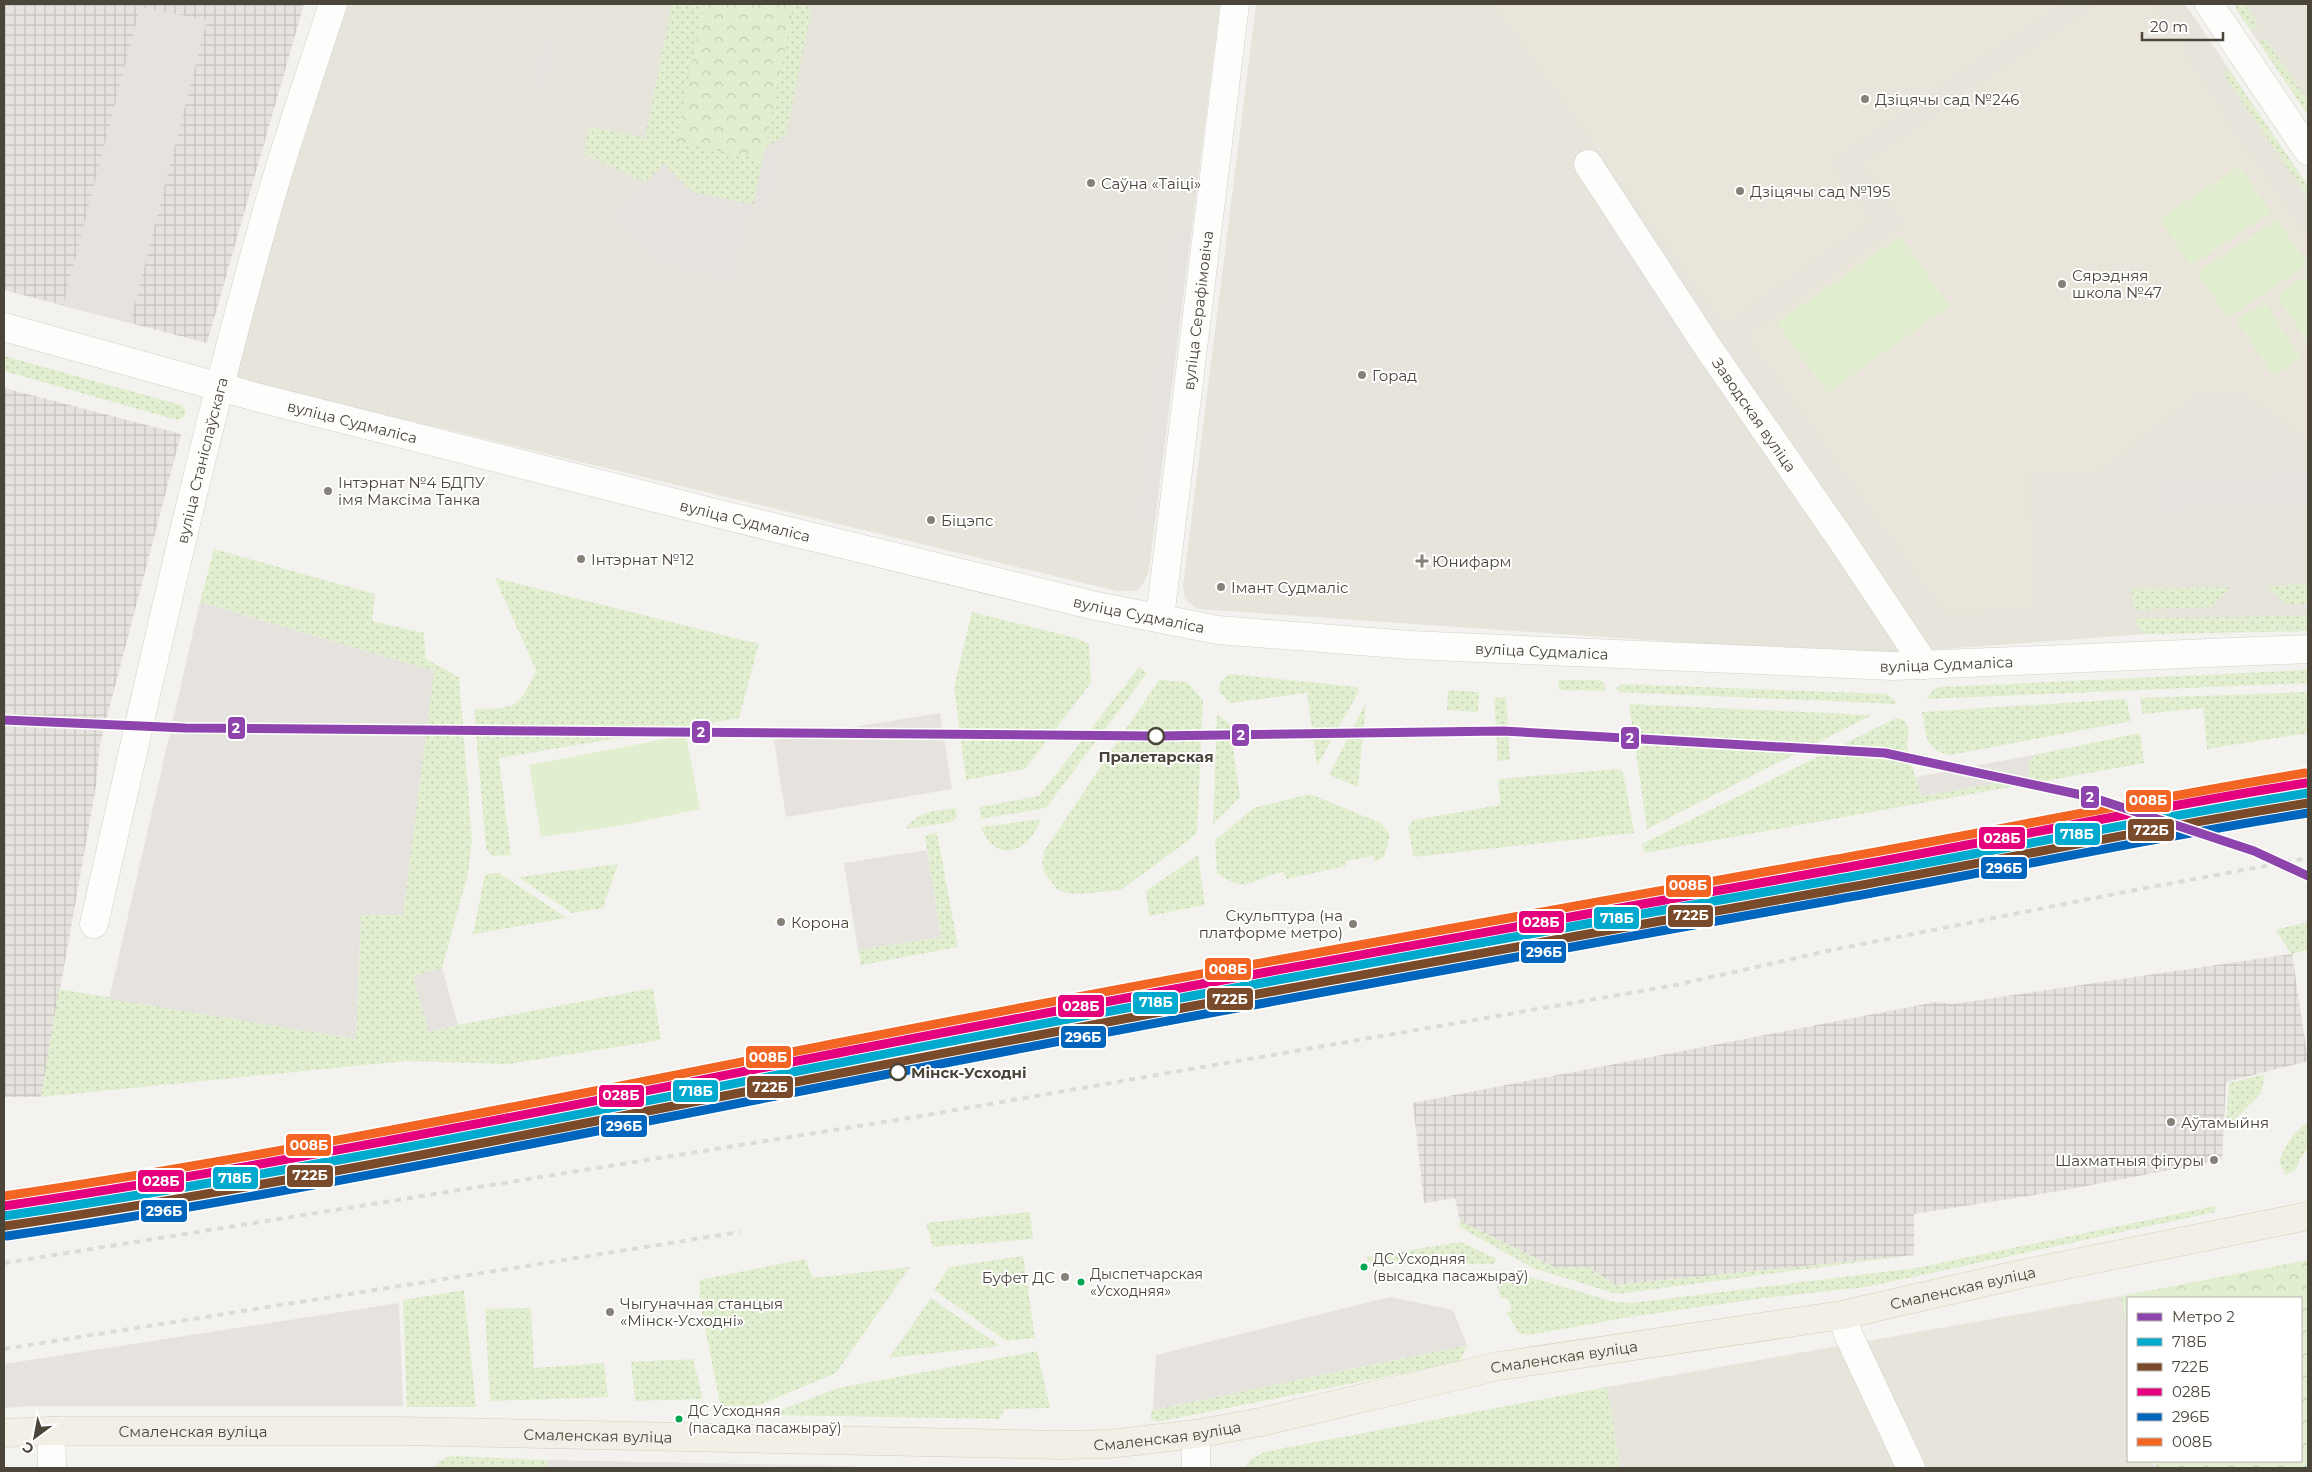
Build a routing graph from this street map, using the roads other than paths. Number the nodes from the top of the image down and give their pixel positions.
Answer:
1 (333, 4) edge
2 (1235, 4) edge
3 (2209, 4) edge
4 (2304, 136) edge
5 (1588, 164) dead end
6 (4, 327) edge
7 (220, 387) junction
8 (1160, 618) junction
9 (2308, 649) edge
10 (1925, 665) junction
11 (94, 924) dead end
12 (2308, 1216) edge
13 (1842, 1315) junction
14 (51, 1431) junction
15 (4, 1433) edge
16 (1196, 1434) junction
17 (52, 1468) edge
18 (1196, 1468) edge
19 (1911, 1468) edge

1 - 7 street, вуліца Станіслаўскага
2 - 8 street, вуліца Серафімовіча
3 - 4 street
5 - 10 street, Заводская вуліца
6 - 7 street, вуліца Судмаліса
7 - 8 street, вуліца Судмаліса
7 - 11 street, вуліца Станіслаўскага
8 - 10 street, вуліца Судмаліса
9 - 10 street, вуліца Судмаліса
12 - 13 main road, Смаленская вуліца
13 - 16 main road, Смаленская вуліца
13 - 19 street
14 - 15 main road, Смаленская вуліца
14 - 16 main road, Смаленская вуліца
14 - 17 street
16 - 18 street

